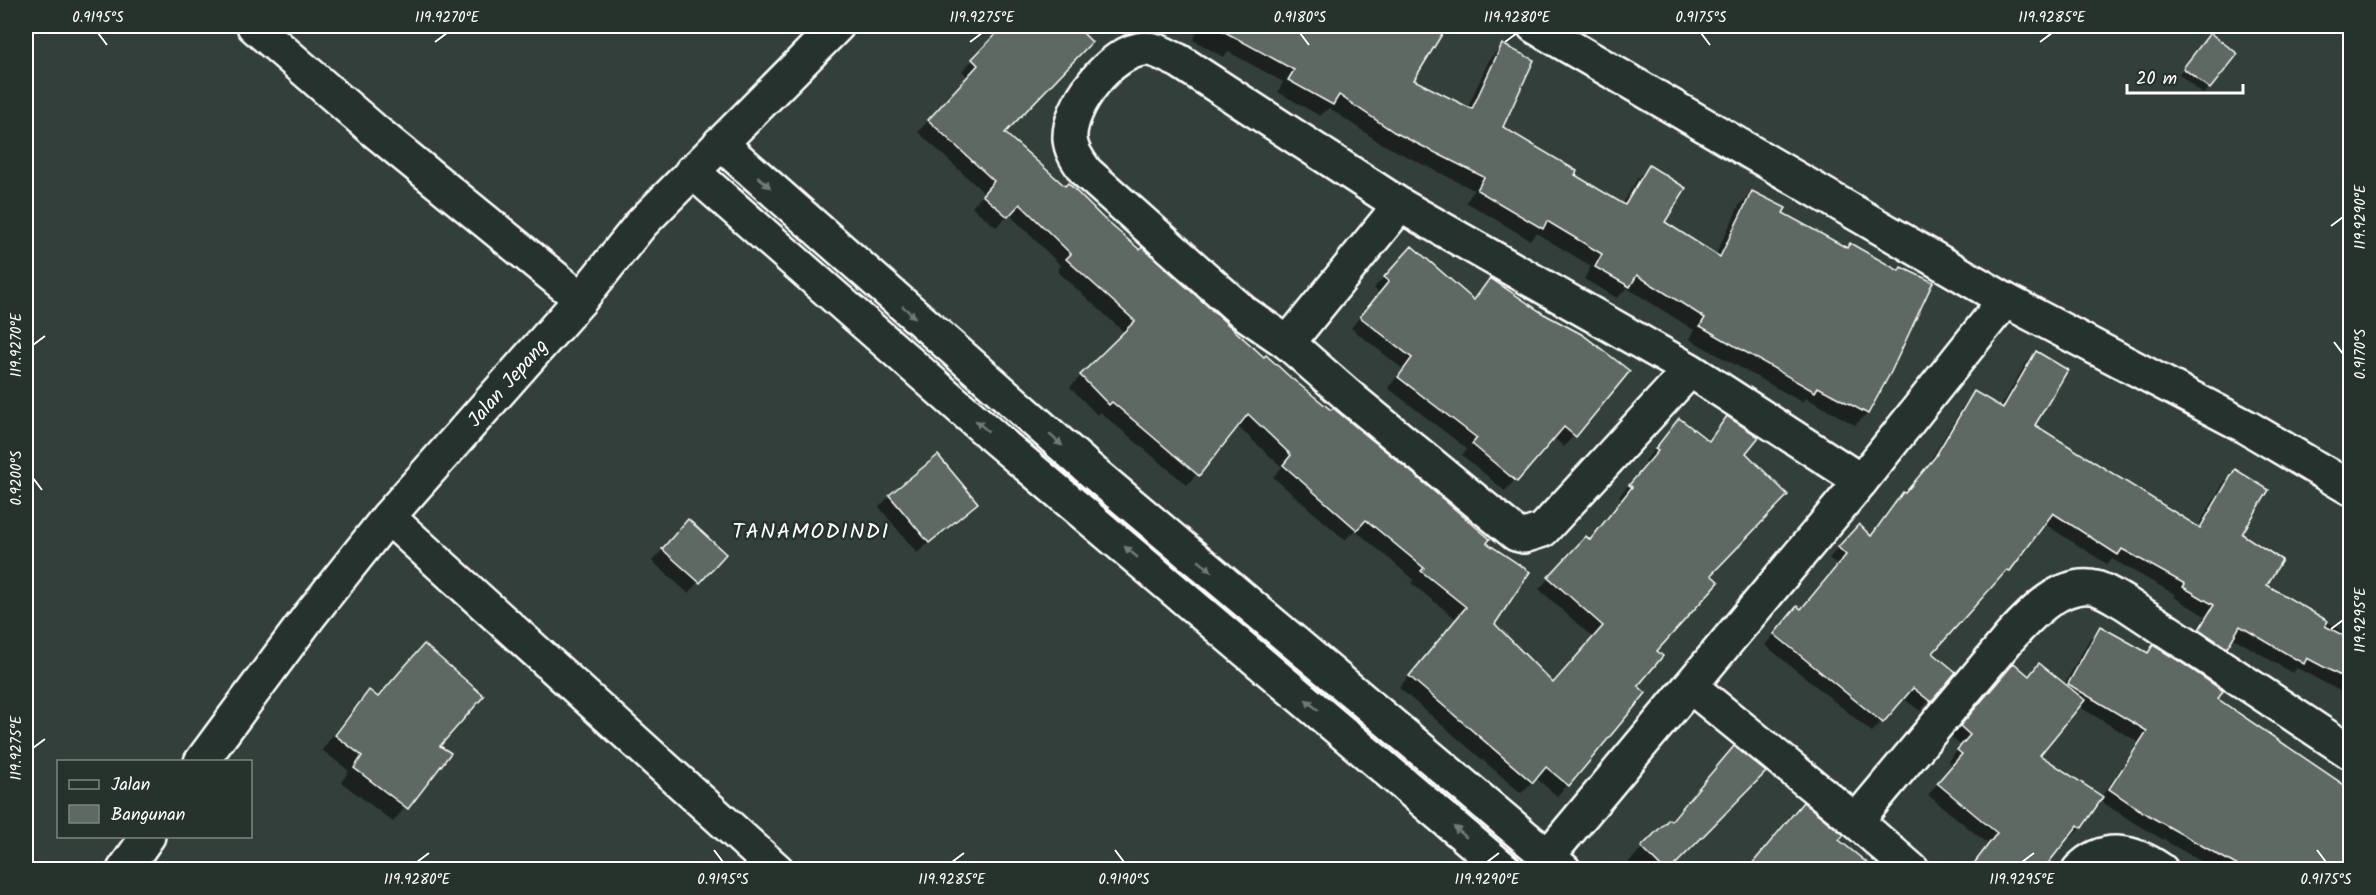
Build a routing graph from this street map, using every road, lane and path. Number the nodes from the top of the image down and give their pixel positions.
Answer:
1 (254, 26) edge
2 (837, 26) edge
3 (1534, 26) edge
4 (720, 143) junction
5 (692, 171) junction
6 (1400, 205) junction
7 (581, 299) junction
8 (2005, 300) junction
9 (1288, 343) junction
10 (1690, 370) junction
11 (1861, 481) junction
12 (2350, 488) edge
13 (388, 517) junction
14 (1690, 686) junction
15 (1377, 714) junction
16 (1356, 741) junction
17 (2350, 752) edge
18 (202, 760) edge
19 (1856, 821) junction
20 (146, 838) edge
21 (1556, 863) edge
22 (124, 870) edge
23 (777, 870) edge
24 (1505, 870) edge
25 (1912, 870) edge
26 (2079, 870) edge
27 (2161, 870) edge

1 - 7 street
2 - 4 street, Jalan Jepang
3 - 8 street
4 - 5 street, Jalan Jepang
4 -> 15 street
5 - 7 street, Jalan Jepang
16 -> 5 street
6 - 9 street
6 - 9 street
6 - 10 street
7 - 13 street, Jalan Jepang
8 - 11 street
8 - 12 street
9 - 10 street
10 - 11 street
11 - 14 street
13 - 18 street, Jalan Jepang
13 - 23 street
14 - 19 street
14 - 21 street
15 - 16 street
15 - 21 street
24 -> 16 street
17 - 19 street
19 - 25 street
20 - 22 street
26 - 27 street

